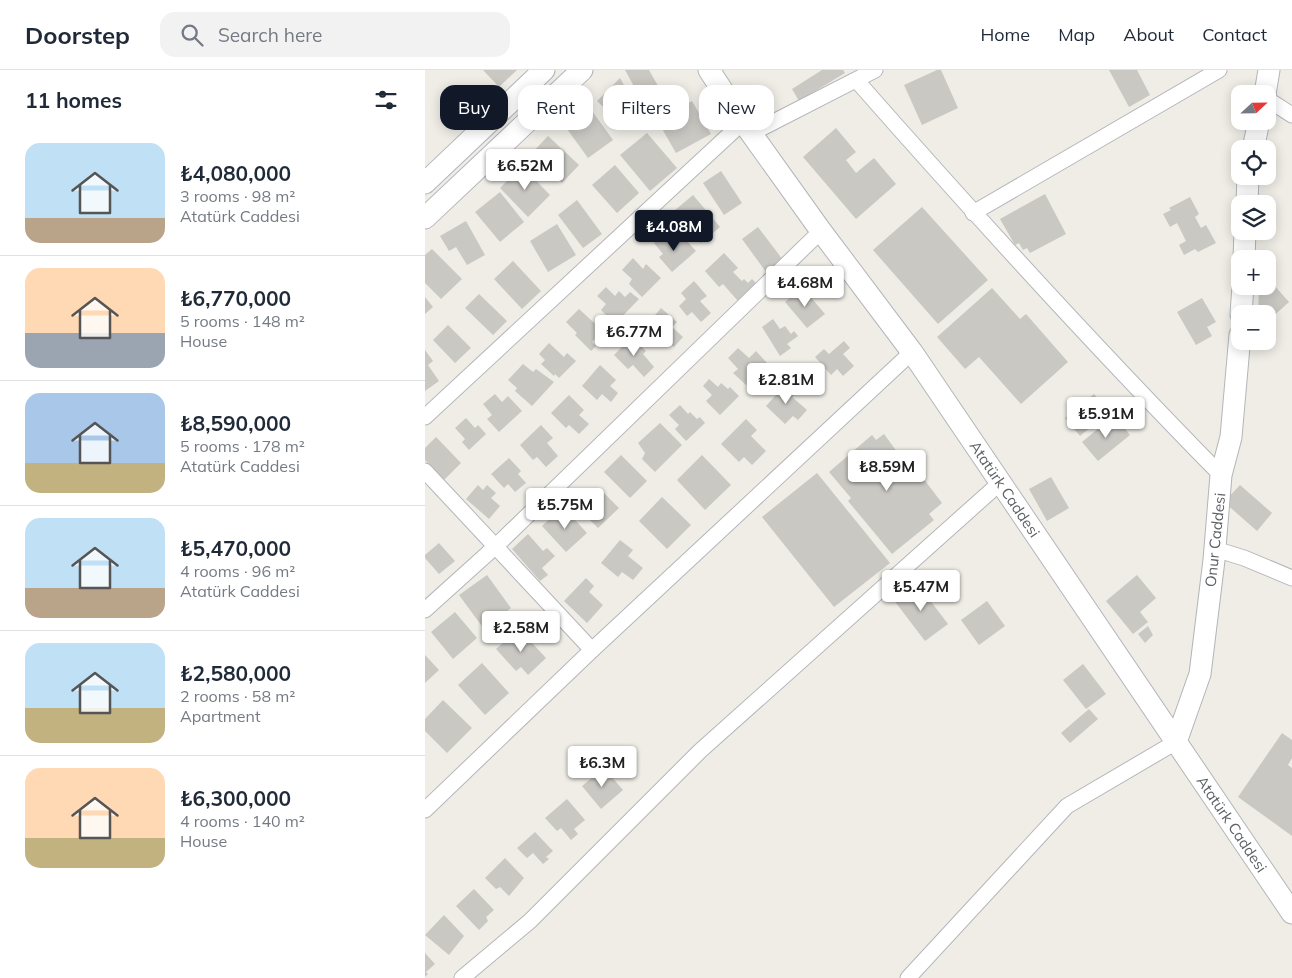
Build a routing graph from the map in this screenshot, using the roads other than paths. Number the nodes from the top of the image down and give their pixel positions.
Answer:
1 (544, 70) edge
2 (582, 70) edge
3 (709, 70) edge
4 (875, 70) edge
5 (1219, 70) edge
6 (1269, 70) edge
7 (857, 81) junction
8 (719, 85) edge
9 (1266, 85) edge
10 (1276, 105) edge
11 (1292, 115) edge
12 (774, 116) edge
13 (744, 130) edge
14 (749, 130) edge
15 (425, 183) edge
16 (973, 213) junction
17 (425, 218) edge
18 (821, 231) junction
19 (1239, 350) edge
20 (912, 352) junction
21 (425, 417) edge
22 (425, 470) edge
23 (1221, 475) junction
24 (1001, 482) junction
25 (496, 546) junction
26 (1215, 549) junction
27 (1292, 578) edge
28 (425, 610) edge
29 (591, 650) junction
30 (1176, 742) junction
31 (425, 810) edge
32 (1292, 913) edge
33 (462, 978) edge
34 (908, 978) edge

1 - 15 main road
2 - 17 main road
3 - 8 main road, Atatürk Caddesi
4 - 7 street
5 - 16 street
6 - 9 main road
7 - 12 street
7 - 16 street
10 - 11 street
13 - 21 street
14 - 18 main road, Atatürk Caddesi
16 - 23 street
18 - 20 main road, Atatürk Caddesi
18 - 25 street
19 - 23 main road, Onur Caddesi
20 - 24 main road, Atatürk Caddesi
20 - 29 street
22 - 25 street
23 - 26 main road, Onur Caddesi
24 - 30 main road, Atatürk Caddesi
24 - 33 street
25 - 28 street
25 - 29 street
26 - 27 street
26 - 30 main road, Onur Caddesi
29 - 31 street
30 - 32 main road, Atatürk Caddesi
30 - 34 street

